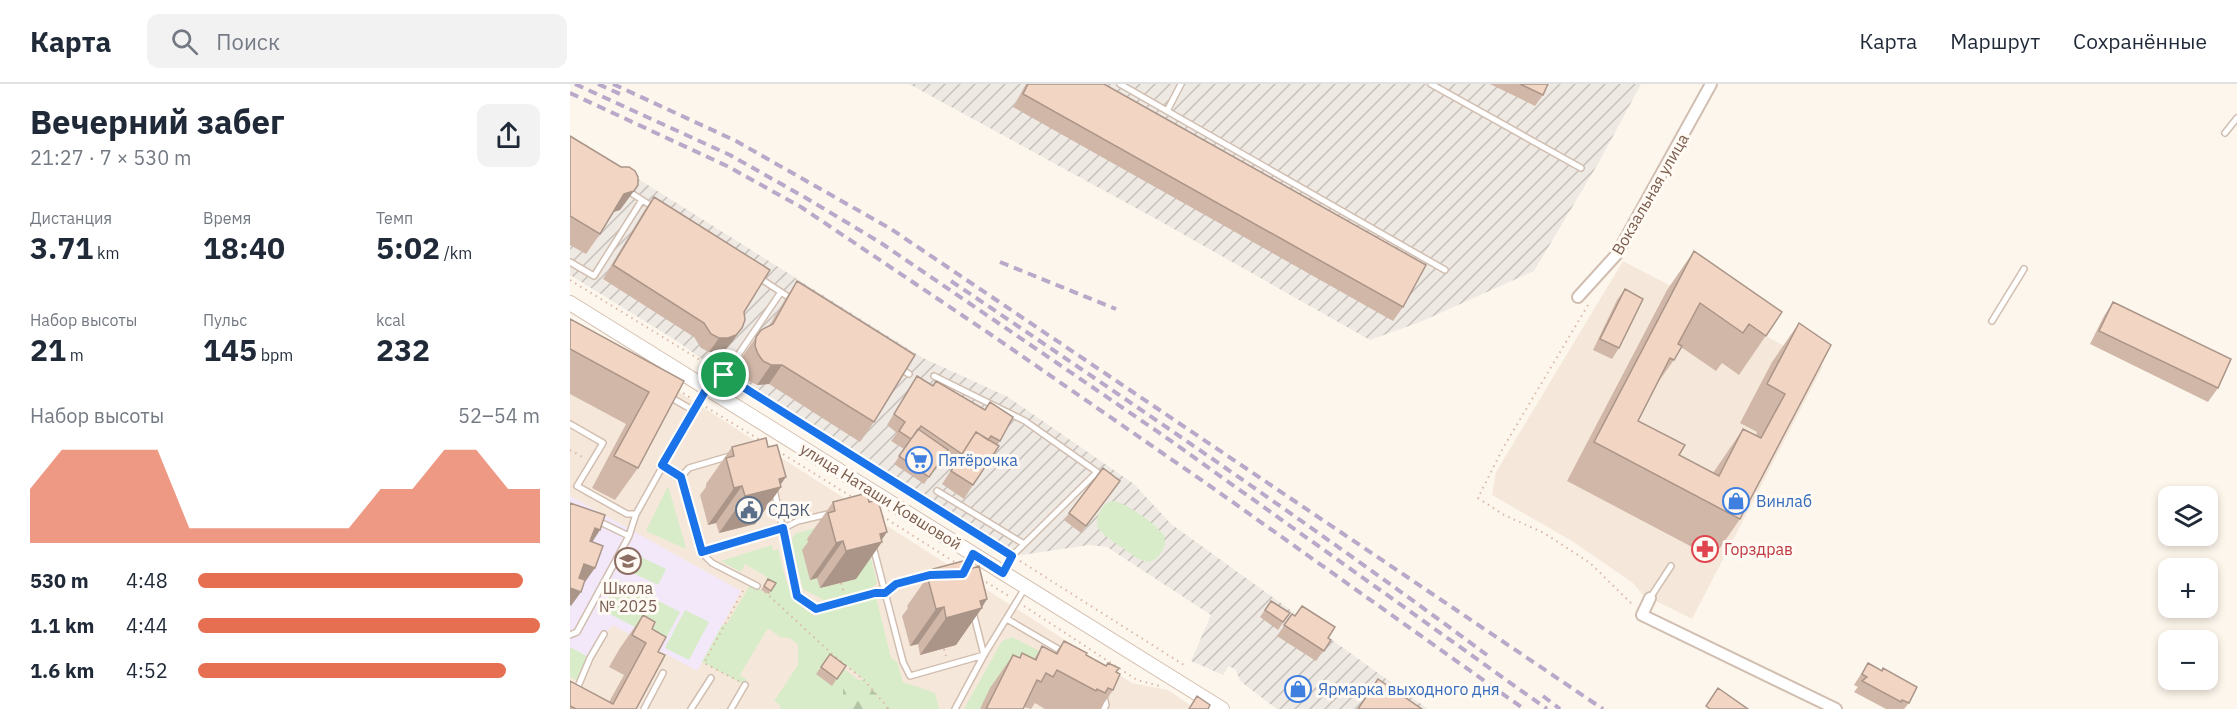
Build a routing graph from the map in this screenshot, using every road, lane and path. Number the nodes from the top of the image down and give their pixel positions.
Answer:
1 (1120, 84) edge
2 (1181, 84) edge
3 (1431, 84) edge
4 (1711, 84) edge
5 (1167, 111) junction
6 (2237, 118) edge
7 (2225, 133) dead end
8 (1581, 168) dead end
9 (624, 189) edge
10 (642, 200) junction
11 (662, 213) edge
12 (570, 262) edge
13 (2024, 269) dead end
14 (1445, 270) dead end
15 (751, 272) edge
16 (570, 280) edge
17 (781, 292) junction
18 (1578, 297) dead end
19 (570, 303) edge
20 (801, 305) edge
21 (1587, 305) dead end
22 (1992, 321) dead end
23 (889, 362) edge
24 (909, 374) edge
25 (724, 375) junction
26 (934, 376) dead end
27 (672, 386) edge
28 (710, 390) junction
29 (666, 394) edge
30 (700, 402) junction
31 (694, 411) junction
32 (570, 424) edge
33 (760, 440) edge
34 (770, 446) edge
35 (570, 450) edge
36 (733, 455) edge
37 (592, 462) junction
38 (662, 465) junction
39 (681, 477) junction
40 (774, 487) edge
41 (937, 491) dead end
42 (878, 495) junction
43 (870, 509) junction
44 (831, 513) edge
45 (636, 514) junction
46 (590, 516) edge
47 (783, 528) junction
48 (629, 536) junction
49 (873, 544) edge
50 (1024, 544) junction
51 (702, 552) junction
52 (973, 554) junction
53 (1012, 556) junction
54 (1671, 566) dead end
55 (966, 569) junction
56 (1003, 573) junction
57 (941, 575) edge
58 (748, 581) junction
59 (757, 586) joint
60 (1026, 587) junction
61 (885, 593) junction
62 (1650, 598) joint
63 (1017, 601) junction
64 (972, 608) edge
65 (1642, 615) junction
66 (1007, 619) junction
67 (604, 634) dead end
68 (570, 635) edge
69 (984, 655) junction
70 (1072, 658) edge
71 (1187, 667) dead end
72 (663, 673) edge
73 (711, 678) dead end
74 (1102, 684) edge
75 (745, 685) joint
76 (1164, 687) dead end
77 (570, 694) edge
78 (644, 709) edge
79 (691, 709) edge
80 (731, 709) edge
81 (889, 709) edge
82 (955, 709) edge
83 (1104, 709) edge
84 (1222, 709) edge
85 (1836, 709) edge

1 - 5 lane
2 - 5 lane
3 - 8 lane
4 - 18 street, Вокзальная улица
5 - 14 lane
6 - 7 lane
9 - 10 lane
10 - 11 lane
10 - 12 lane
13 - 22 lane
15 - 17 lane
16 - 25 path
17 - 20 lane
17 - 25 lane
19 - 28 street, улица Наташи Ковшовой
21 - 65 path
23 - 24 lane
25 - 28 lane
25 - 53 path
26 - 50 lane
27 - 30 path
28 - 30 lane
28 - 42 street, улица Наташи Ковшовой
29 - 31 lane
30 - 31 lane
30 - 33 path
31 - 38 lane
32 - 37 lane
34 - 43 path
35 - 37 path
36 - 39 lane
37 - 45 lane
38 - 39 lane
38 - 45 lane
39 - 51 lane
40 - 47 lane
41 - 50 lane
42 - 43 lane
42 - 52 street, улица Наташи Ковшовой
43 - 55 path
44 - 47 lane
45 - 48 lane
46 - 48 lane
47 - 51 lane
47 - 61 lane
48 - 68 lane
49 - 61 lane
50 - 53 lane
51 - 58 lane
52 - 55 lane
52 - 56 street, улица Наташи Ковшовой
53 - 56 lane
53 - 71 path
54 - 62 lane
55 - 63 path
56 - 60 street, улица Наташи Ковшовой
57 - 61 lane
58 - 59 lane
58 - 75 path
59 - 81 path
60 - 63 lane
60 - 84 street, улица Наташи Ковшовой
61 - 69 lane
62 - 65 street
63 - 66 lane
63 - 76 path
64 - 69 lane
65 - 85 street
66 - 69 lane
66 - 70 lane
67 - 77 lane
69 - 82 lane
72 - 78 lane
73 - 79 lane
74 - 83 lane
75 - 80 lane

